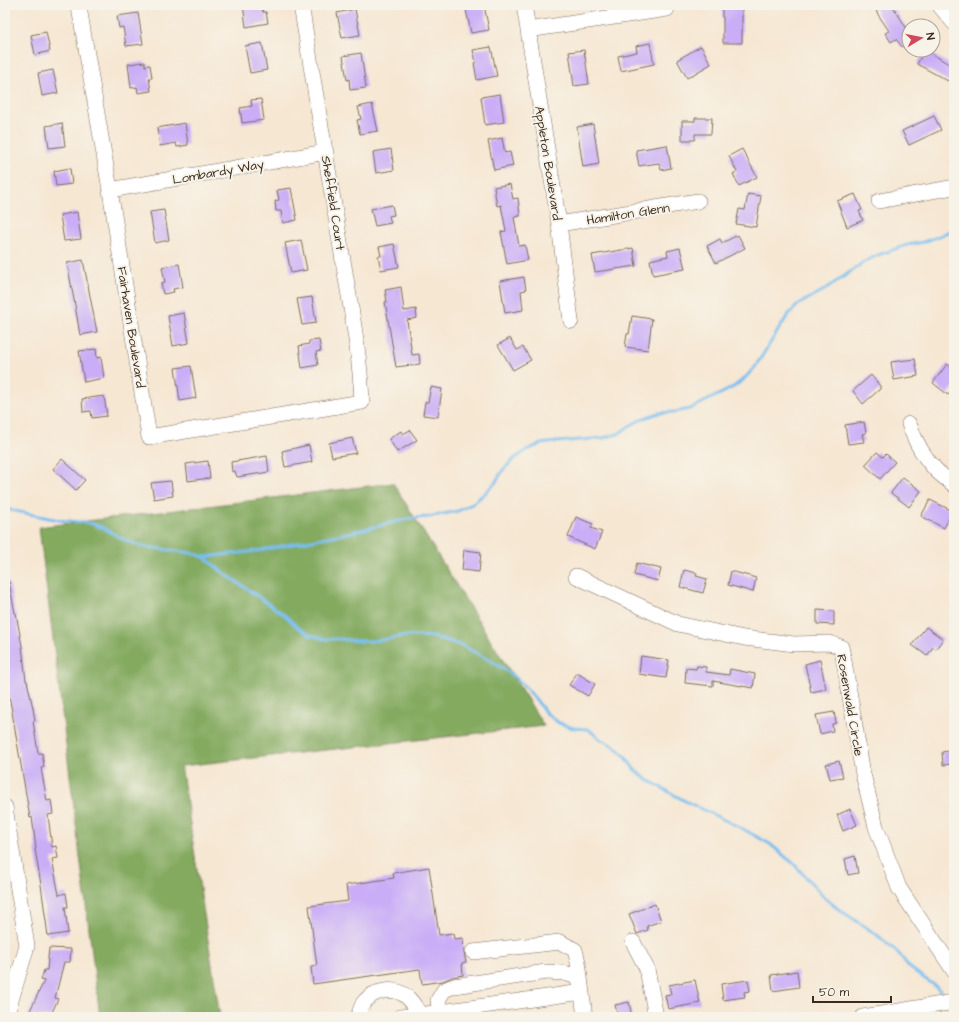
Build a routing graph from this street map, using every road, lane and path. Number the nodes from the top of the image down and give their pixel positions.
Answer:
1 (78, 5) edge
2 (301, 5) edge
3 (524, 5) edge
4 (938, 5) edge
5 (667, 9) dead end
6 (954, 23) edge
7 (528, 30) junction
8 (326, 152) junction
9 (954, 187) edge
10 (110, 190) junction
11 (698, 201) dead end
12 (879, 201) dead end
13 (559, 224) junction
14 (571, 321) dead end
15 (362, 402) joint
16 (909, 424) dead end
17 (954, 485) edge
18 (576, 576) dead end
19 (5, 807) edge
20 (633, 942) dead end
21 (473, 952) dead end
22 (954, 971) edge
23 (582, 988) junction
24 (954, 1002) edge
25 (440, 1014) edge
26 (420, 1016) edge
27 (6, 1017) edge
28 (358, 1017) edge
29 (400, 1017) edge
30 (585, 1017) edge
31 (656, 1017) edge
32 (863, 1017) edge

1 - 10 street, Fairhaven Boulevard
2 - 8 street, Sheffield Court
3 - 7 street, Appleton Boulevard
4 - 6 street
5 - 7 street
7 - 13 street, Appleton Boulevard
8 - 10 street, Lombardy Way
8 - 15 street, Sheffield Court
9 - 12 street
10 - 15 street, Fairhaven Boulevard
11 - 13 street, Hamilton Glenn
13 - 14 street, Appleton Boulevard
16 - 17 street
18 - 22 street, Rosenwald Circle
19 - 27 street
20 - 31 street
21 - 23 street
23 - 25 street
23 - 25 street
23 - 30 street
24 - 32 street
25 - 26 street
26 - 28 street
26 - 29 street

